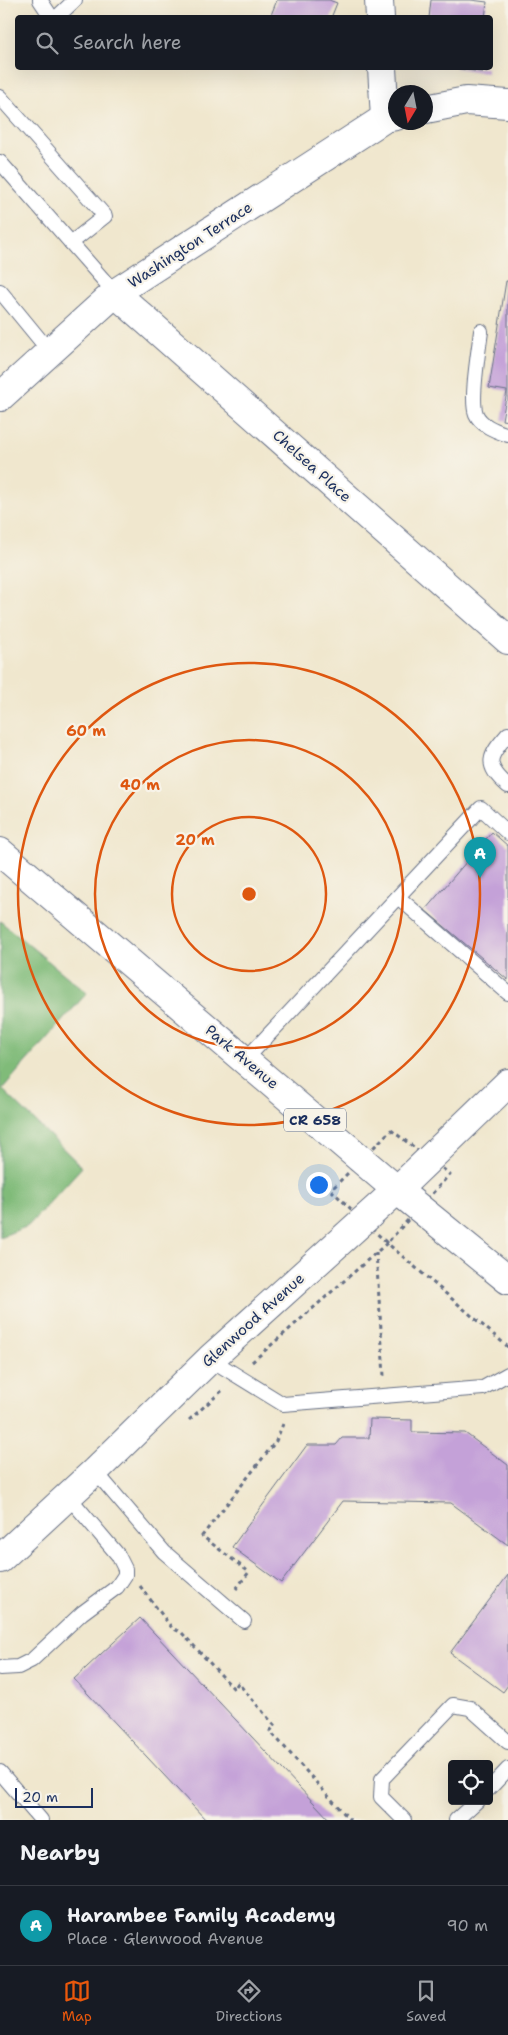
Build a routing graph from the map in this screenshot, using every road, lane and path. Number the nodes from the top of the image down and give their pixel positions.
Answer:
1 (40, 0) edge
2 (75, 0) edge
3 (379, 0) edge
4 (52, 15) edge
5 (58, 15) edge
6 (380, 15) edge
7 (382, 70) edge
8 (0, 97) edge
9 (508, 104) edge
10 (388, 105) edge
11 (433, 108) edge
12 (388, 118) edge
13 (0, 162) edge
14 (72, 243) junction
15 (0, 291) edge
16 (115, 293) junction
17 (481, 331) dead end
18 (50, 352) junction
19 (0, 397) edge
20 (508, 435) edge
21 (508, 640) edge
22 (508, 734) edge
23 (508, 786) edge
24 (508, 834) edge
25 (0, 852) edge
26 (398, 897) junction
27 (508, 993) edge
28 (245, 1060) junction
29 (508, 1083) edge
30 (397, 1190) junction
31 (376, 1251) junction
32 (508, 1280) edge
33 (508, 1347) edge
34 (210, 1359) junction
35 (508, 1374) edge
36 (237, 1376) junction
37 (385, 1395) junction
38 (283, 1404) junction
39 (95, 1471) junction
40 (68, 1496) junction
41 (0, 1559) edge
42 (133, 1592) dead end
43 (225, 1604) junction
44 (244, 1621) dead end
45 (0, 1668) edge
46 (508, 1742) edge
47 (508, 1769) edge
48 (0, 1772) edge
49 (493, 1785) edge
50 (473, 1805) edge
51 (41, 1820) edge
52 (350, 1820) edge
53 (404, 1820) edge
54 (456, 1820) edge

1 - 4 lane
2 - 5 lane
3 - 6 street
7 - 10 street
8 - 14 lane
9 - 11 street
12 - 16 street, Washington Terrace
13 - 14 lane
14 - 16 lane
15 - 18 lane
16 - 18 street, Washington Terrace
16 - 21 street, Chelsea Place
17 - 20 lane
18 - 19 street, Washington Terrace
22 - 23 lane
24 - 26 lane
25 - 28 street, Park Avenue / CR 658
26 - 27 lane
26 - 28 lane
28 - 30 street, Park Avenue / CR 658
29 - 30 street, Glenwood Avenue
30 - 32 street, Park Avenue / CR 658
30 - 34 street, Glenwood Avenue
31 - 33 path
31 - 36 path
31 - 37 path
34 - 36 lane
34 - 39 street, Glenwood Avenue
35 - 37 lane
36 - 38 lane
37 - 38 lane
38 - 43 path
39 - 40 street, Glenwood Avenue
39 - 43 lane
40 - 41 street, Glenwood Avenue
40 - 45 lane
42 - 52 path
43 - 44 lane
46 - 53 lane
47 - 49 lane
48 - 51 lane
50 - 54 lane

